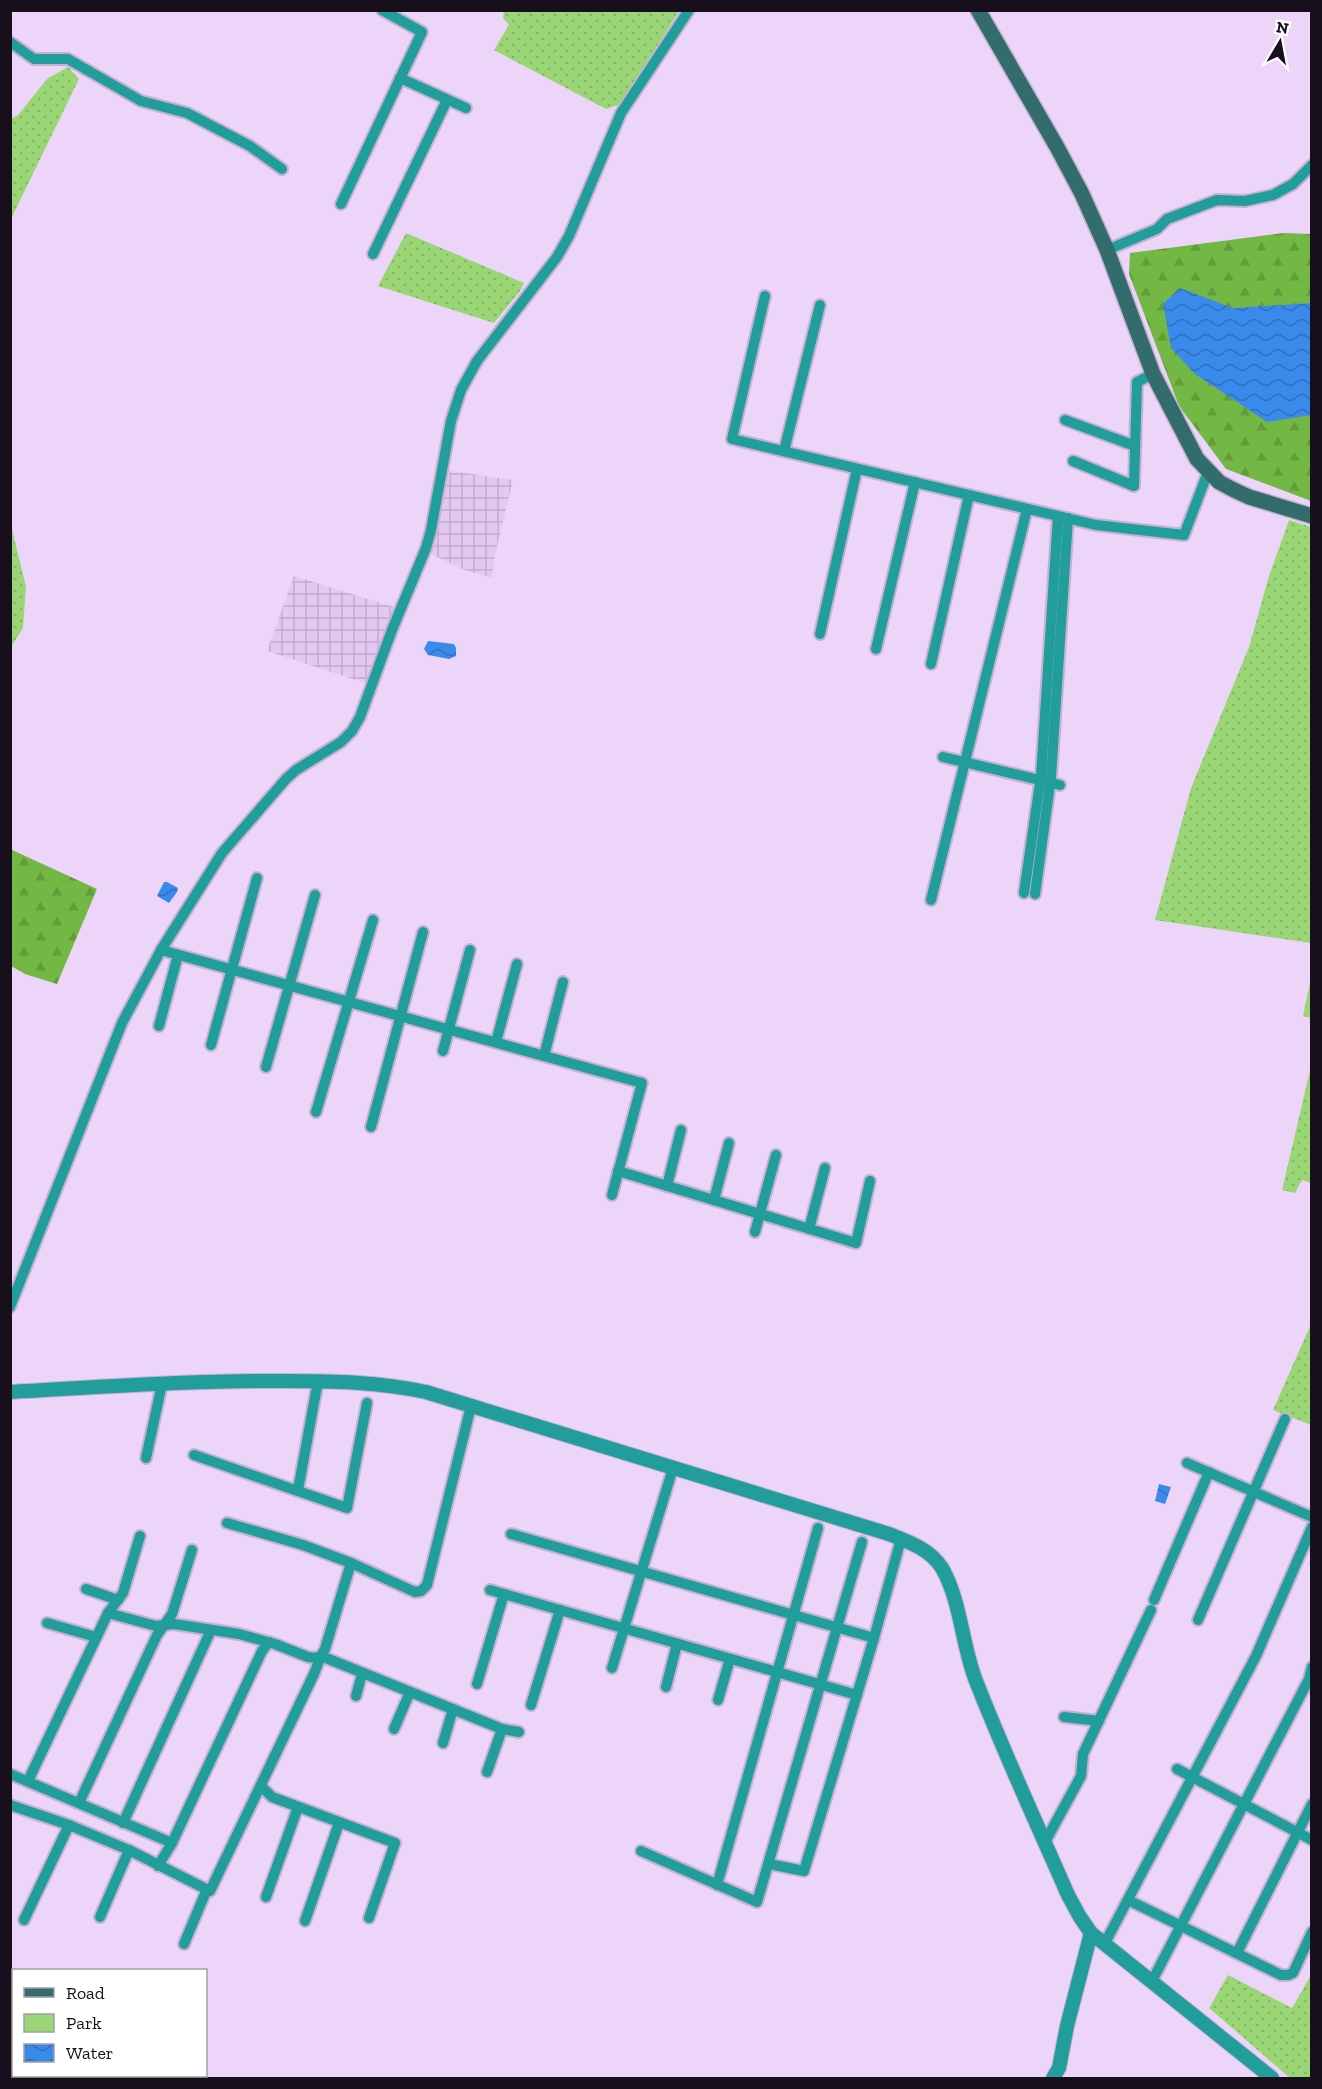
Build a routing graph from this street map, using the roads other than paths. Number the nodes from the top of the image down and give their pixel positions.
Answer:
1 (382, 10) edge
2 (689, 10) edge
3 (978, 10) edge
4 (10, 42) edge
5 (400, 78) junction
6 (447, 99) junction
7 (466, 108) dead end
8 (1311, 165) edge
9 (282, 169) dead end
10 (341, 204) dead end
11 (1107, 250) junction
12 (373, 254) dead end
13 (765, 296) dead end
14 (820, 306) dead end
15 (1153, 374) junction
16 (1065, 420) dead end
17 (1135, 446) junction
18 (784, 451) junction
19 (1072, 460) dead end
20 (857, 469) junction
21 (1208, 472) junction
22 (915, 482) junction
23 (969, 495) junction
24 (1027, 508) junction
25 (1311, 516) edge
26 (1063, 517) junction
27 (820, 634) dead end
28 (876, 649) dead end
29 (932, 664) dead end
30 (943, 757) dead end
31 (965, 762) junction
32 (1050, 782) junction
33 (257, 878) dead end
34 (1030, 893) dead end
35 (315, 895) dead end
36 (931, 900) dead end
37 (372, 920) dead end
38 (423, 932) dead end
39 (161, 950) junction
40 (470, 950) dead end
41 (178, 955) junction
42 (517, 964) dead end
43 (232, 970) junction
44 (563, 982) dead end
45 (290, 986) junction
46 (348, 1002) junction
47 (400, 1016) junction
48 (159, 1026) dead end
49 (449, 1030) junction
50 (496, 1042) junction
51 (211, 1045) dead end
52 (443, 1051) dead end
53 (544, 1056) junction
54 (266, 1066) dead end
55 (316, 1112) dead end
56 (371, 1127) dead end
57 (681, 1130) dead end
58 (729, 1143) dead end
59 (776, 1155) dead end
60 (825, 1168) dead end
61 (618, 1171) junction
62 (870, 1181) dead end
63 (667, 1186) junction
64 (612, 1195) dead end
65 (714, 1200) junction
66 (760, 1214) junction
67 (809, 1229) junction
68 (755, 1232) dead end
69 (10, 1306) edge
70 (318, 1381) junction
71 (162, 1384) junction
72 (10, 1392) edge
73 (367, 1403) dead end
74 (471, 1406) junction
75 (1285, 1419) dead end
76 (194, 1455) dead end
77 (146, 1458) dead end
78 (1188, 1463) dead end
79 (673, 1468) junction
80 (1209, 1472) junction
81 (298, 1490) junction
82 (1253, 1492) junction
83 (1311, 1517) edge
84 (227, 1523) dead end
85 (1311, 1527) edge
86 (818, 1528) dead end
87 (512, 1534) dead end
88 (140, 1536) dead end
89 (901, 1539) junction
90 (862, 1542) dead end
91 (192, 1550) dead end
92 (351, 1563) junction
93 (641, 1571) junction
94 (86, 1589) dead end
95 (490, 1590) dead end
96 (504, 1594) junction
97 (118, 1600) junction
98 (560, 1610) junction
99 (108, 1613) junction
100 (794, 1615) junction
101 (1198, 1620) dead end
102 (47, 1623) dead end
103 (165, 1625) junction
104 (837, 1627) junction
105 (624, 1629) junction
106 (211, 1630) junction
107 (96, 1637) junction
108 (874, 1638) junction
109 (269, 1642) junction
110 (677, 1644) junction
111 (321, 1656) junction
112 (730, 1659) junction
113 (1311, 1667) edge
114 (612, 1668) dead end
115 (777, 1672) junction
116 (362, 1674) junction
117 (477, 1684) dead end
118 (821, 1685) junction
119 (666, 1687) dead end
120 (410, 1692) junction
121 (857, 1695) junction
122 (356, 1696) dead end
123 (718, 1700) dead end
124 (531, 1705) dead end
125 (453, 1708) junction
126 (1064, 1718) dead end
127 (1099, 1721) junction
128 (394, 1728) dead end
129 (502, 1728) junction
130 (519, 1731) dead end
131 (443, 1743) dead end
132 (1177, 1769) dead end
133 (487, 1772) dead end
134 (10, 1774) edge
135 (1192, 1778) junction
136 (28, 1781) junction
137 (261, 1786) junction
138 (80, 1803) junction
139 (1243, 1804) junction
140 (1311, 1804) edge
141 (13, 1806) edge
142 (298, 1807) junction
143 (10, 1818) edge
144 (123, 1822) junction
145 (339, 1823) junction
146 (69, 1825) junction
147 (1296, 1832) junction
148 (1311, 1840) edge
149 (1045, 1842) junction
150 (172, 1844) junction
151 (129, 1850) junction
152 (641, 1851) dead end
153 (769, 1864) junction
154 (158, 1866) junction
155 (717, 1885) junction
156 (207, 1889) junction
157 (266, 1897) dead end
158 (1128, 1900) junction
159 (100, 1917) dead end
160 (369, 1918) dead end
161 (24, 1920) dead end
162 (305, 1921) dead end
163 (1182, 1926) junction
164 (1311, 1932) edge
165 (1091, 1933) junction
166 (1106, 1943) junction
167 (184, 1944) dead end
168 (1238, 1953) junction
169 (1152, 1981) junction
170 (1053, 2079) edge
171 (1272, 2079) edge

1 - 5 street
2 - 39 street
3 - 11 main road
4 - 9 street
5 - 6 street
5 - 10 street
6 - 7 street
6 - 12 street
8 - 11 street
11 - 15 main road
13 - 18 street
14 - 18 street
15 - 17 street
15 - 21 main road
16 - 17 street
17 - 19 street
18 - 20 street
20 - 22 street
20 - 27 street
21 - 25 main road
21 - 26 street
22 - 23 street
22 - 28 street
23 - 24 street
23 - 29 street
24 - 26 street
24 - 31 street
26 - 32 street
30 - 31 street
31 - 32 street
31 - 36 street
32 - 34 street
33 - 43 street
35 - 45 street
37 - 46 street
38 - 47 street
39 - 41 street
39 - 69 street
40 - 49 street
41 - 43 street
41 - 48 street
42 - 50 street
43 - 45 street
43 - 51 street
44 - 53 street
45 - 46 street
45 - 54 street
46 - 47 street
46 - 55 street
47 - 49 street
47 - 56 street
49 - 50 street
49 - 52 street
50 - 53 street
53 - 61 street
57 - 63 street
58 - 65 street
59 - 66 street
60 - 67 street
61 - 63 street
61 - 64 street
62 - 67 street
63 - 65 street
65 - 66 street
66 - 67 street
66 - 68 street
70 - 71 street
70 - 74 street
70 - 81 street
71 - 72 street
71 - 77 street
73 - 81 street
74 - 79 street
74 - 92 street
75 - 82 street
76 - 81 street
78 - 80 street
79 - 89 street
79 - 93 street
80 - 82 street
80 - 127 street
82 - 83 street
82 - 101 street
84 - 92 street
85 - 135 street
86 - 100 street
87 - 93 street
88 - 97 street
89 - 108 street
89 - 149 street
90 - 104 street
91 - 103 street
92 - 111 street
93 - 100 street
93 - 105 street
94 - 97 street
95 - 96 street
96 - 98 street
96 - 117 street
97 - 99 street
98 - 105 street
98 - 124 street
99 - 103 street
99 - 107 street
100 - 104 street
100 - 115 street
102 - 107 street
103 - 106 street
103 - 138 street
104 - 108 street
104 - 118 street
105 - 110 street
105 - 114 street
106 - 109 street
106 - 144 street
107 - 136 street
108 - 121 street
109 - 111 street
109 - 150 street
110 - 112 street
110 - 119 street
111 - 116 street
111 - 137 street
112 - 115 street
112 - 123 street
113 - 139 street
115 - 118 street
115 - 155 street
116 - 120 street
116 - 122 street
118 - 121 street
118 - 153 street
120 - 125 street
120 - 128 street
121 - 153 street
125 - 129 street
125 - 131 street
126 - 127 street
127 - 149 street
129 - 130 street
129 - 133 street
132 - 135 street
134 - 136 street
135 - 139 street
135 - 158 street
136 - 138 street
137 - 142 street
137 - 156 street
138 - 144 street
139 - 147 street
139 - 163 street
140 - 147 street
141 - 143 street
141 - 146 street
142 - 145 street
142 - 157 street
144 - 150 street
145 - 160 street
145 - 162 street
146 - 151 street
146 - 161 street
147 - 148 street
147 - 168 street
149 - 165 street
150 - 154 street
151 - 154 street
151 - 159 street
152 - 155 street
153 - 155 street
154 - 156 street
156 - 167 street
158 - 163 street
158 - 166 street
163 - 168 street
163 - 169 street
164 - 168 street
165 - 166 street
165 - 170 street
166 - 169 street
169 - 171 street

